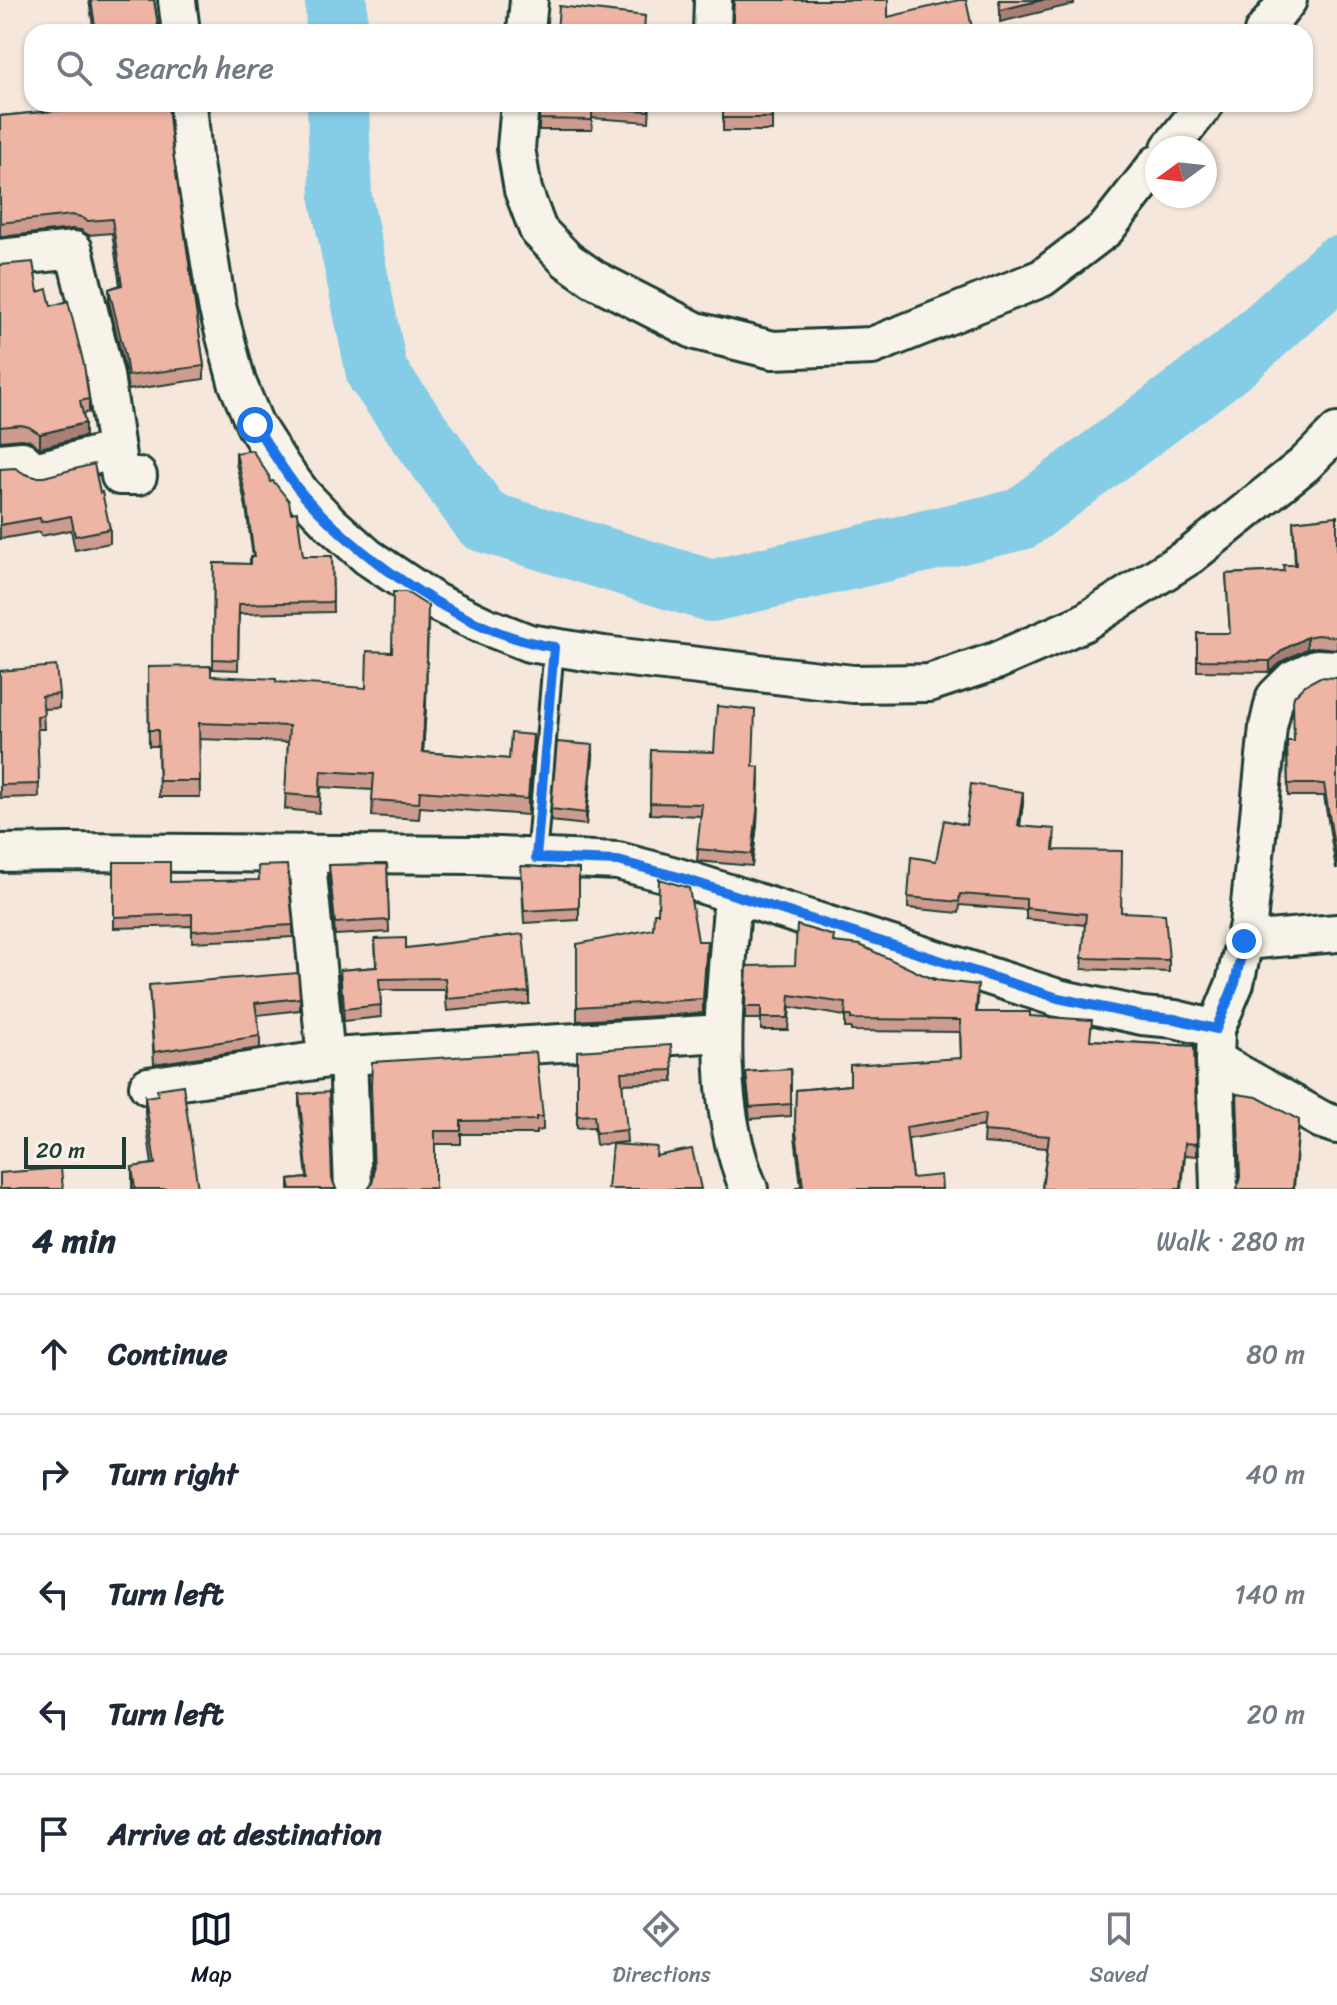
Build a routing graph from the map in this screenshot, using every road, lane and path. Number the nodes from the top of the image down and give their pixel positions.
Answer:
1 (177, 0) edge
2 (529, 0) edge
3 (713, 0) edge
4 (1288, 0) edge
5 (180, 24) edge
6 (527, 24) edge
7 (712, 24) edge
8 (1269, 24) edge
9 (189, 112) edge
10 (519, 112) edge
11 (1199, 112) edge
12 (1180, 136) edge
13 (1145, 179) edge
14 (0, 258) edge
15 (1337, 432) edge
16 (0, 462) edge
17 (554, 647) junction
18 (1337, 669) edge
19 (0, 853) edge
20 (306, 853) junction
21 (536, 858) junction
22 (733, 894) junction
23 (1337, 933) edge
24 (1244, 941) junction
25 (723, 1033) junction
26 (1216, 1044) junction
27 (337, 1058) junction
28 (148, 1086) dead end
29 (1337, 1125) edge
30 (353, 1189) edge
31 (749, 1189) edge
32 (1219, 1189) edge

1 - 5 street
2 - 6 street
3 - 7 street
4 - 8 street
9 - 17 street
10 - 13 street
11 - 12 street
14 - 16 street
15 - 17 street
17 - 21 lane
18 - 24 street
19 - 20 street
20 - 21 street
20 - 27 street
21 - 22 street
22 - 25 street
22 - 26 street
23 - 24 street
24 - 26 street
25 - 27 street
25 - 31 street
26 - 29 street
26 - 32 street
27 - 28 street
27 - 30 street

